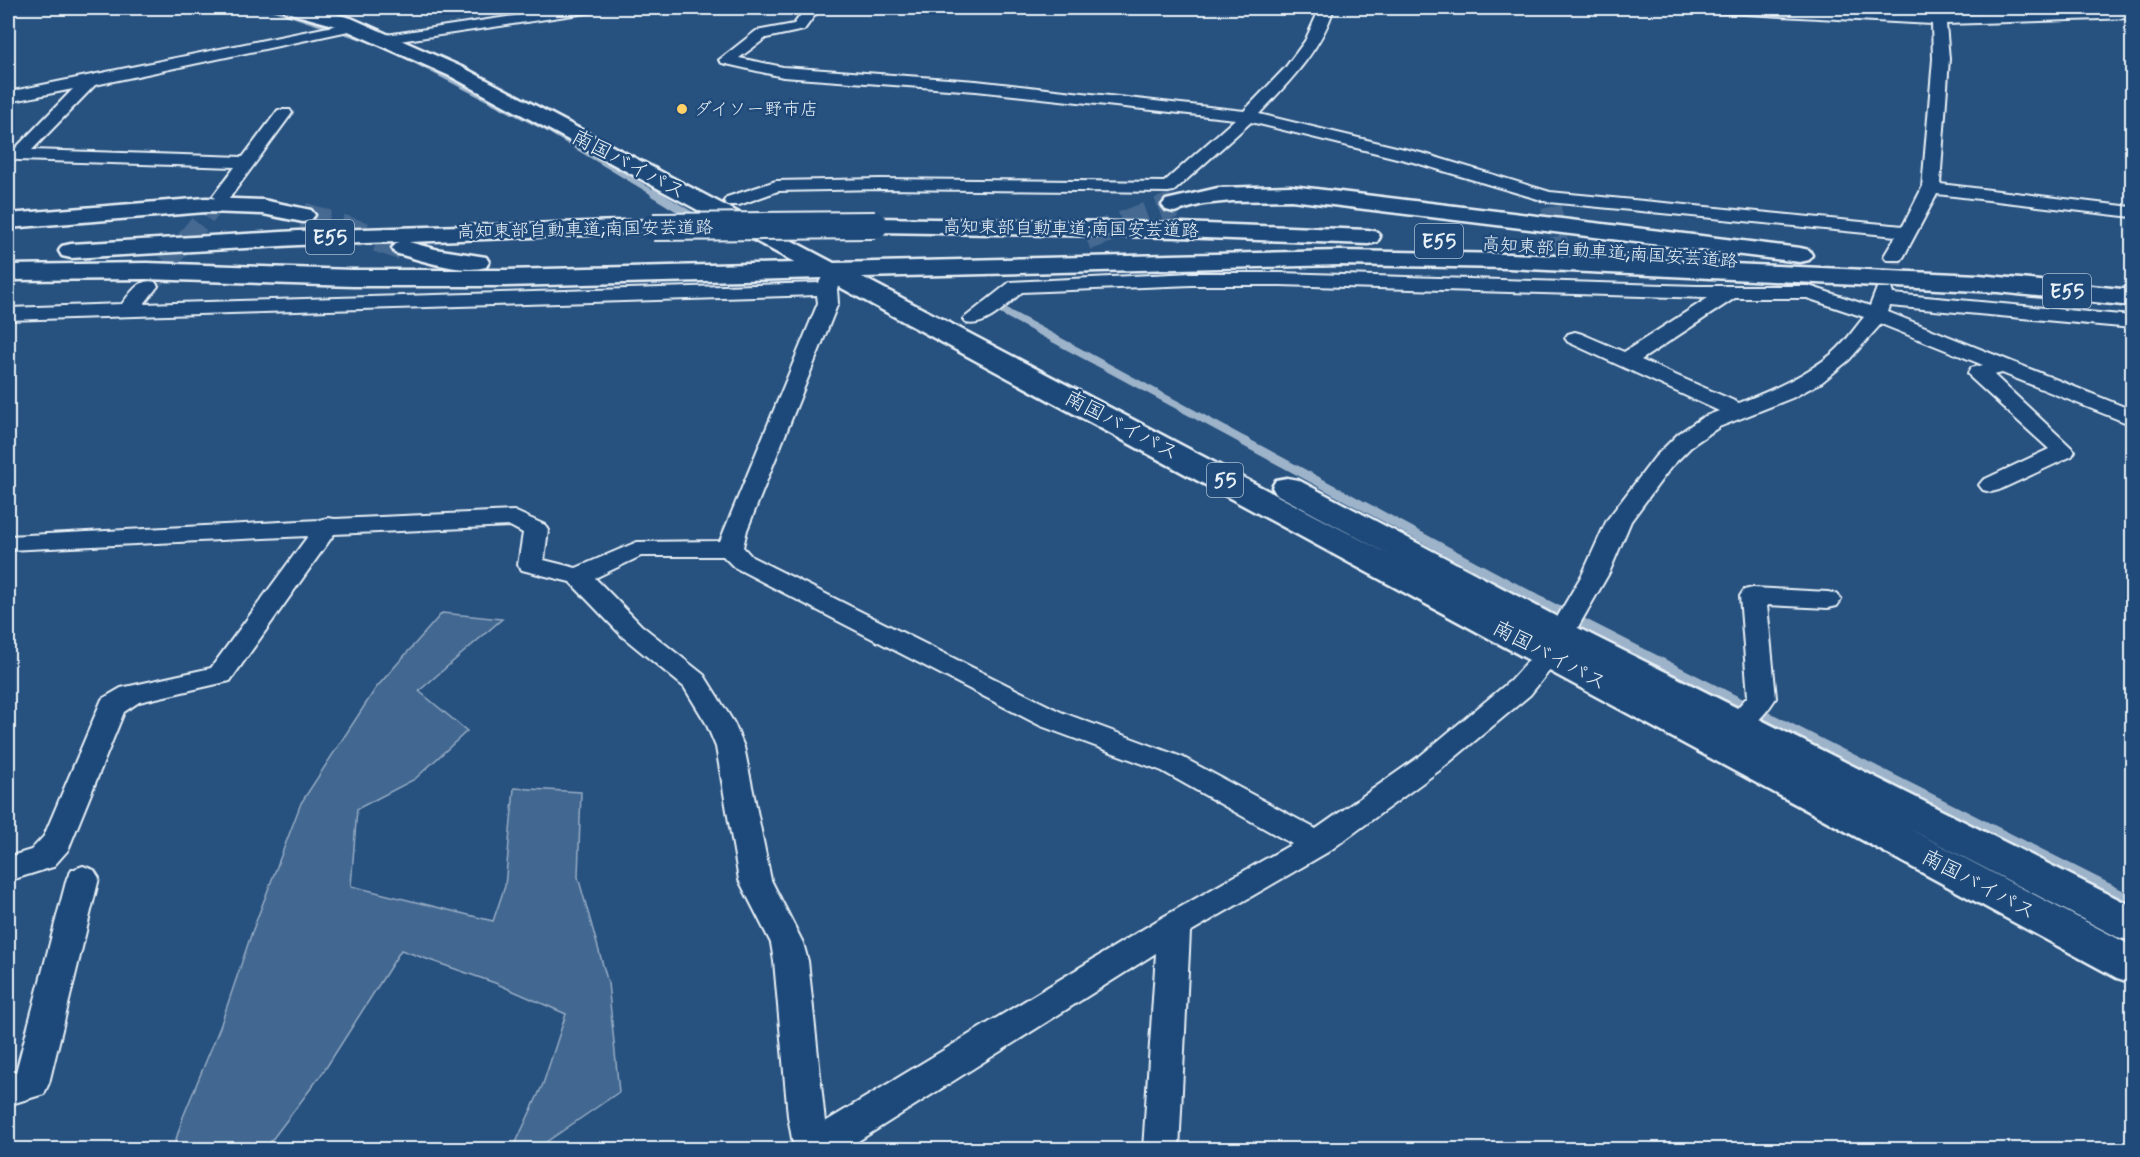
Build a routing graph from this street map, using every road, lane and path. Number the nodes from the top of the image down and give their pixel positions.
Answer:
1 (293, 8) edge
2 (593, 8) edge
3 (813, 8) edge
4 (1327, 8) edge
5 (1707, 8) edge
6 (566, 10) edge
7 (1939, 14) edge
8 (2133, 14) edge
9 (339, 23) edge
10 (397, 37) junction
11 (90, 81) junction
12 (8, 97) edge
13 (284, 114) dead end
14 (1248, 116) junction
15 (13, 160) edge
16 (248, 162) junction
17 (1931, 188) junction
18 (222, 196) tunnel mouth
19 (733, 201) junction
20 (1174, 205) tunnel mouth
21 (2133, 212) edge
22 (303, 215) tunnel mouth
23 (8, 221) edge
24 (1909, 232) junction
25 (1086, 238) tunnel mouth
26 (404, 248) tunnel mouth
27 (8, 255) edge
28 (1894, 256) tunnel mouth
29 (806, 259) junction
30 (876, 270) junction
31 (8, 273) edge
32 (837, 273) junction
33 (2001, 285) junction
34 (148, 286) tunnel mouth
35 (1731, 291) junction
36 (2133, 296) edge
37 (1881, 302) junction
38 (128, 310) junction
39 (8, 314) edge
40 (973, 319) junction
41 (2133, 322) edge
42 (1575, 338) dead end
43 (1626, 360) junction
44 (2003, 366) junction
45 (1738, 411) junction
46 (2133, 418) edge
47 (1991, 485) dead end
48 (328, 525) junction
49 (8, 543) edge
50 (730, 548) junction
51 (579, 576) junction
52 (1828, 600) dead end
53 (1563, 630) junction
54 (1737, 724) junction
55 (1317, 844) junction
56 (8, 868) edge
57 (83, 878) dead end
58 (2133, 925) edge
59 (1174, 926) junction
60 (2133, 966) edge
61 (8, 1090) edge
62 (813, 1149) edge
63 (1161, 1149) edge

1 - 9 highway, 南国バイパス / 55
2 - 6 street
3 - 14 street
4 - 14 street
5 - 7 street
6 - 10 street
7 - 8 street
7 - 17 street
9 - 10 highway, 南国バイパス / 55
9 - 11 street
10 - 19 highway, 南国バイパス / 55
10 - 29 highway, 南国バイパス / 55
11 - 12 street
11 - 15 street
13 - 16 street
14 - 19 street
14 - 24 street
15 - 16 street
16 - 18 street
17 - 21 street
17 - 24 street
19 - 32 highway, 南国バイパス / 55
20 - 36 highway
22 - 23 highway
24 - 28 street
25 - 32 highway
26 - 29 highway
27 - 33 highway, 高知東部自動車道;南国安芸道路 / E55, bridge
29 - 32 highway, 南国バイパス / 55
30 - 32 highway, 南国バイパス / 55
30 - 33 highway
30 - 40 highway, 南国バイパス / 55
31 - 32 highway
32 - 38 street
32 - 50 street
32 - 53 highway, 南国バイパス / 55
33 - 36 highway, 高知東部自動車道;南国安芸道路 / E55
34 - 38 street
35 - 37 street
35 - 40 street
35 - 43 street
37 - 41 street
37 - 44 street
37 - 45 street
38 - 39 street
40 - 53 highway, 南国バイパス / 55
42 - 43 street
43 - 45 street
44 - 46 street
44 - 47 street
45 - 53 street
48 - 49 street
48 - 51 street
48 - 56 street
50 - 51 street
50 - 55 street
51 - 62 street
52 - 54 street
53 - 54 highway, 南国バイパス / 55
53 - 55 street
53 - 60 highway, 南国バイパス / 55
54 - 58 highway, 南国バイパス / 55
55 - 59 street
57 - 61 street
59 - 62 street
59 - 63 street

